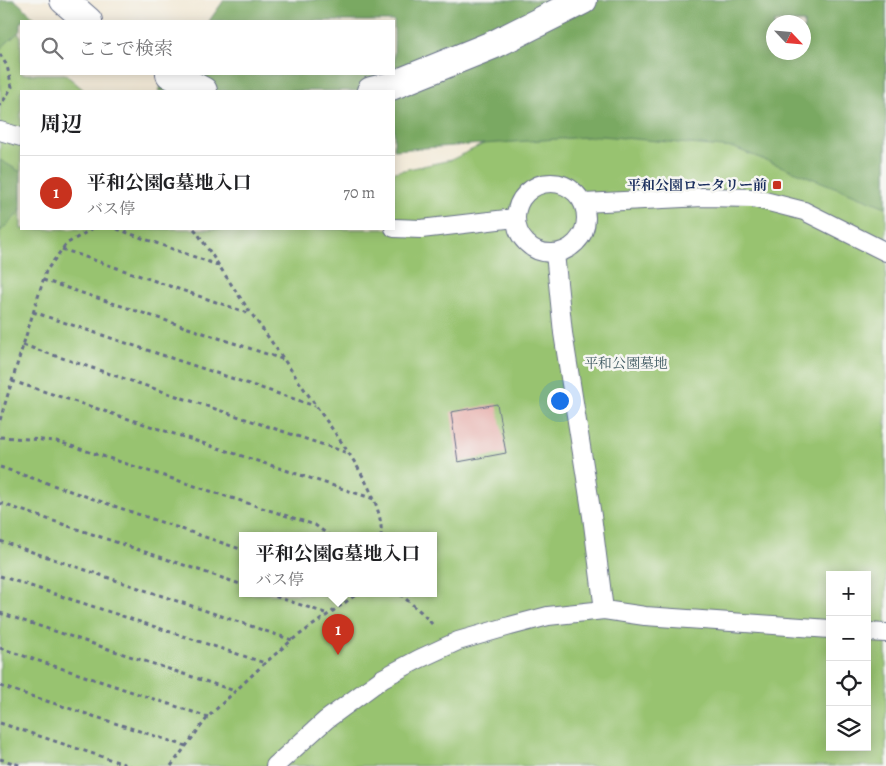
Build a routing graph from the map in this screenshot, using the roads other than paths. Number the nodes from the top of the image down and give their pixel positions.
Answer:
1 (64, 0) edge
2 (583, 0) edge
3 (87, 20) edge
4 (172, 75) edge
5 (201, 90) edge
6 (375, 90) edge
7 (0, 131) edge
8 (20, 137) edge
9 (584, 203) junction
10 (515, 218) junction
11 (395, 228) edge
12 (886, 252) edge
13 (555, 253) junction
14 (604, 610) junction
15 (826, 629) edge
16 (871, 632) edge
17 (886, 633) edge
18 (275, 766) edge

1 - 3 street
2 - 6 street
4 - 5 street
7 - 8 lane
9 - 10 lane
9 - 12 lane
9 - 13 lane
10 - 11 lane
10 - 13 lane
13 - 14 lane
14 - 15 lane
14 - 18 lane
16 - 17 lane

